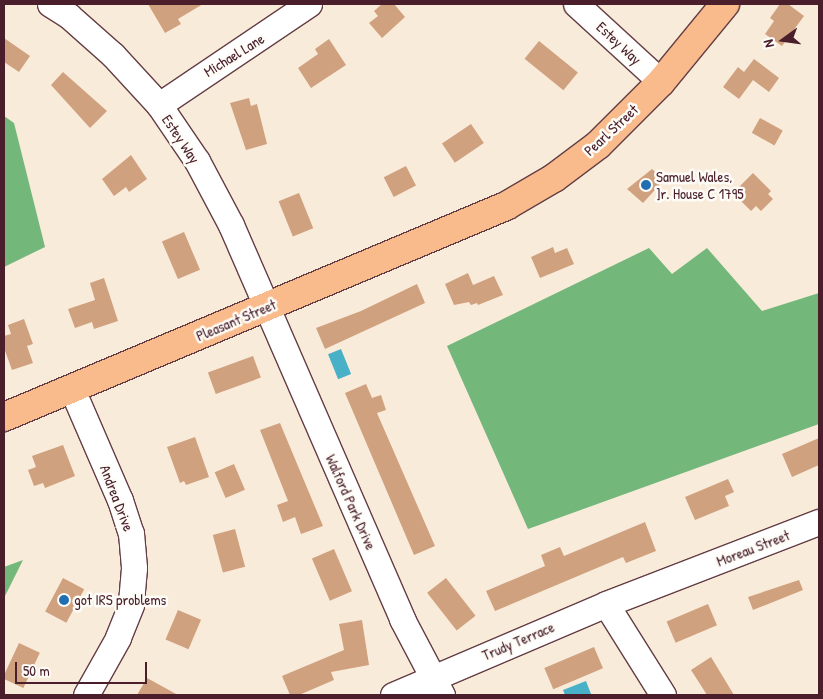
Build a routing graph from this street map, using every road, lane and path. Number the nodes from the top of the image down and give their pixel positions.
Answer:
1 (50, 4) edge
2 (309, 4) edge
3 (576, 4) edge
4 (725, 4) edge
5 (661, 82) junction
6 (158, 105) junction
7 (469, 223) joint
8 (267, 307) junction
9 (71, 387) junction
10 (4, 417) edge
11 (819, 522) edge
12 (686, 574) joint
13 (606, 604) junction
14 (436, 686) edge
15 (86, 695) edge
16 (393, 695) edge
17 (663, 695) edge

1 - 6 street, Estey Way
2 - 6 street, Michael Lane
3 - 5 street, Estey Way
4 - 5 main road, Pearl Street
5 - 7 main road, Pearl Street
6 - 8 street, Estey Way
7 - 8 main road, Pleasant Street
8 - 9 main road, Pleasant Street
8 - 14 street, Walford Park Drive
9 - 10 main road, Pleasant Street
9 - 15 street, Andrea Drive
11 - 12 street, Moreau Street
12 - 13 street, Trudy Terrace
13 - 14 street, Trudy Terrace
13 - 17 street
14 - 16 street, Trudy Terrace

